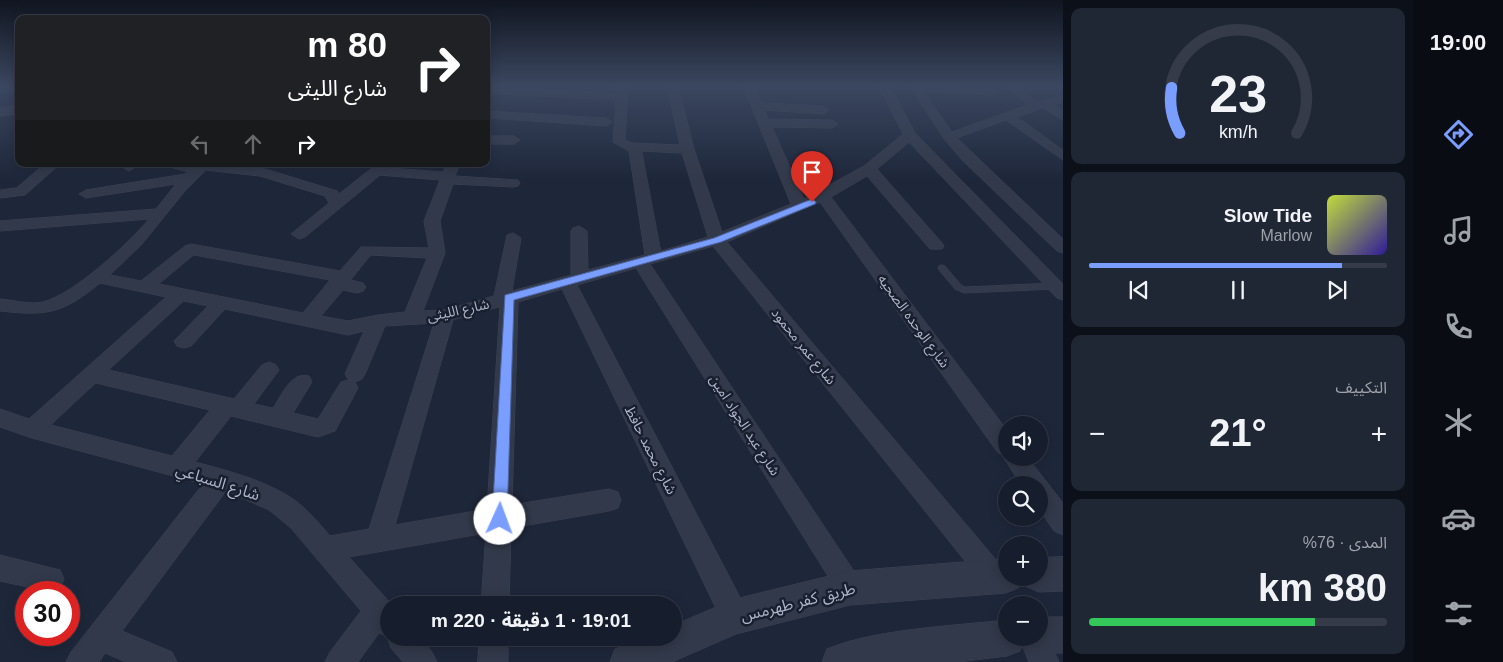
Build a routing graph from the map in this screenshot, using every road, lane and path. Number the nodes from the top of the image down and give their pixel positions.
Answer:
1 (560, 117) edge
2 (620, 117) edge
3 (679, 117) edge
4 (761, 117) edge
5 (900, 117) edge
6 (935, 117) edge
7 (1005, 117) edge
8 (1009, 117) edge
9 (606, 122) dead end
10 (764, 123) junction
11 (832, 124) dead end
12 (910, 135) junction
13 (949, 137) junction
14 (490, 140) edge
15 (514, 140) dead end
16 (635, 147) junction
17 (687, 149) junction
18 (1063, 156) edge
19 (49, 167) edge
20 (198, 169) edge
21 (869, 169) junction
22 (449, 173) edge
23 (513, 183) dead end
24 (0, 194) edge
25 (86, 194) dead end
26 (823, 196) junction
27 (339, 201) junction
28 (800, 207) junction
29 (161, 212) junction
30 (90, 219) junction
31 (0, 226) edge
32 (578, 231) dead end
33 (80, 232) dead end
34 (299, 234) dead end
35 (514, 238) dead end
36 (717, 240) junction
37 (936, 246) dead end
38 (1063, 248) edge
39 (437, 253) junction
40 (647, 260) junction
41 (942, 268) dead end
42 (95, 277) junction
43 (340, 280) junction
44 (573, 280) junction
45 (357, 287) dead end
46 (143, 288) junction
47 (1059, 290) edge
48 (178, 296) junction
49 (505, 299) junction
50 (220, 304) junction
51 (0, 305) edge
52 (445, 316) junction
53 (411, 319) junction
54 (307, 320) junction
55 (378, 321) junction
56 (184, 341) dead end
57 (269, 370) dead end
58 (92, 374) junction
59 (302, 382) dead end
60 (232, 408) junction
61 (0, 418) edge
62 (278, 418) junction
63 (32, 429) junction
64 (998, 435) edge
65 (1020, 466) edge
66 (176, 468) junction
67 (1028, 476) edge
68 (221, 479) junction
69 (609, 500) dead end
70 (1048, 502) edge
71 (500, 519) junction
72 (1063, 523) edge
73 (378, 540) junction
74 (325, 549) junction
75 (0, 568) edge
76 (998, 574) edge
77 (1063, 574) edge
78 (1048, 575) edge
79 (998, 576) edge
80 (51, 578) dead end
81 (850, 588) junction
82 (496, 596) edge
83 (380, 613) edge
84 (735, 618) junction
85 (380, 620) edge
86 (1048, 635) edge
87 (1063, 635) edge
88 (100, 637) junction
89 (998, 640) edge
90 (408, 646) edge
91 (494, 646) edge
92 (1037, 646) edge
93 (900, 656) edge
94 (81, 662) edge
95 (162, 662) edge
96 (340, 662) edge
97 (422, 662) edge
98 (493, 662) edge
99 (628, 662) edge
100 (840, 662) edge
101 (1044, 662) edge

1 - 9 street
2 - 16 street
3 - 17 street, شارع عمر محمود
4 - 10 street
5 - 12 street
6 - 13 street
7 - 13 street
8 - 18 street
10 - 11 street
10 - 28 street
12 - 21 street, شارع الليثى
12 - 47 street
13 - 38 street
14 - 15 street
16 - 17 street
16 - 40 street
17 - 36 street, شارع عمر محمود
19 - 24 street
20 - 25 street
20 - 27 street
20 - 29 street
21 - 26 street, شارع الليثى
21 - 37 street
22 - 23 street
22 - 27 street
22 - 39 street
26 - 28 street, شارع الليثى
26 - 64 street, شارع الوحده الصحيه
27 - 34 street
28 - 36 street, شارع الليثى
29 - 30 street
29 - 42 street
30 - 31 street
30 - 33 street
32 - 44 street
35 - 49 street
36 - 40 street, شارع الليثى
36 - 76 street, شارع عمر محمود
39 - 43 street
39 - 53 street
40 - 44 street, شارع الليثى
40 - 81 street, شارع عبد الجواد امين
41 - 47 lane
42 - 46 street, شارع الليثى
42 - 51 street
43 - 45 street
43 - 46 street
43 - 54 street
44 - 49 street, شارع الليثى
44 - 84 street, شارع محمد حافظ
46 - 48 street, شارع الليثى
48 - 50 street, شارع الليثى
48 - 58 street
49 - 52 street, شارع الليثى
49 - 71 street
50 - 54 street, شارع الليثى
50 - 56 street
52 - 53 street, شارع الليثى
52 - 73 street
53 - 55 street, شارع الليثى
54 - 55 street, شارع الليثى
55 - 62 street
57 - 60 street
58 - 60 street
58 - 63 street
59 - 62 street
60 - 62 street
60 - 66 street
61 - 63 street, شارع السباعي
63 - 66 street, شارع السباعي
65 - 67 street
66 - 68 street, شارع السباعي
68 - 74 street, شارع السباعي
68 - 88 street
69 - 71 street
70 - 72 street
71 - 73 street
71 - 82 street
73 - 74 street
74 - 83 street, شارع السباعي
75 - 80 street
77 - 78 street
79 - 81 street, طريق كفر طهرمس
81 - 84 street, طريق كفر طهرمس
84 - 99 street, طريق كفر طهرمس
85 - 96 street
86 - 87 street
88 - 94 street
88 - 95 street
89 - 93 street
90 - 97 street
91 - 98 street
92 - 101 street
93 - 100 street

